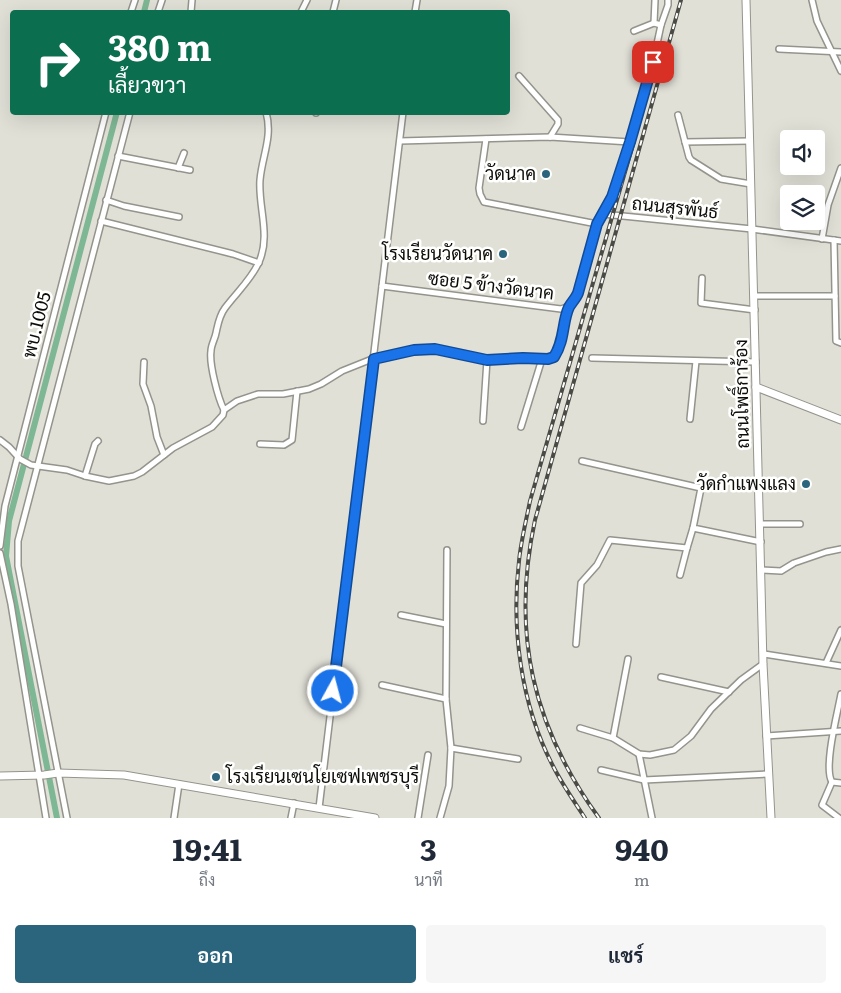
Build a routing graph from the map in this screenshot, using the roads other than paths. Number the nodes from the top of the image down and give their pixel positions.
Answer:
1 (655, 0) edge
2 (668, 0) edge
3 (746, 0) edge
4 (812, 0) edge
5 (654, 23) junction
6 (661, 25) junction
7 (634, 31) dead end
8 (779, 49) dead end
9 (841, 52) edge
10 (832, 53) junction
11 (841, 71) edge
12 (519, 76) dead end
13 (105, 115) edge
14 (129, 115) edge
15 (267, 115) edge
16 (403, 115) edge
17 (678, 116) dead end
18 (550, 137) junction
19 (486, 139) junction
20 (400, 141) junction
21 (630, 142) junction
22 (685, 142) junction
23 (750, 142) junction
24 (184, 152) dead end
25 (118, 156) junction
26 (178, 168) junction
27 (841, 168) edge
28 (190, 170) dead end
29 (751, 184) junction
30 (838, 188) edge
31 (106, 200) junction
32 (603, 214) junction
33 (179, 217) dead end
34 (101, 221) junction
35 (597, 224) junction
36 (752, 229) junction
37 (822, 239) junction
38 (834, 240) junction
39 (841, 241) edge
40 (259, 263) junction
41 (702, 278) dead end
42 (382, 286) junction
43 (754, 296) junction
44 (835, 296) junction
45 (570, 306) junction
46 (755, 310) junction
47 (841, 342) edge
48 (592, 358) dead end
49 (374, 359) junction
50 (542, 359) junction
51 (487, 360) junction
52 (696, 361) junction
53 (144, 362) dead end
54 (756, 362) junction
55 (756, 386) junction
56 (298, 391) junction
57 (224, 410) junction
58 (690, 418) dead end
59 (841, 420) edge
60 (483, 421) dead end
61 (521, 427) dead end
62 (0, 440) edge
63 (98, 441) dead end
64 (260, 444) dead end
65 (164, 455) junction
66 (19, 459) junction
67 (582, 461) dead end
68 (37, 466) junction
69 (85, 476) junction
70 (3, 506) edge
71 (760, 524) junction
72 (800, 524) dead end
73 (693, 528) junction
74 (761, 542) junction
75 (0, 546) edge
76 (687, 548) junction
77 (841, 549) edge
78 (447, 550) dead end
79 (0, 553) edge
80 (761, 570) junction
81 (680, 576) dead end
82 (401, 616) dead end
83 (446, 624) junction
84 (841, 630) edge
85 (576, 644) dead end
86 (764, 654) junction
87 (628, 659) dead end
88 (826, 663) junction
89 (763, 664) junction
90 (841, 666) edge
91 (660, 677) dead end
92 (382, 685) dead end
93 (728, 692) junction
94 (841, 694) edge
95 (446, 699) junction
96 (580, 728) dead end
97 (834, 731) junction
98 (841, 731) edge
99 (766, 736) junction
100 (613, 738) junction
101 (451, 748) junction
102 (639, 754) junction
103 (428, 755) dead end
104 (518, 759) dead end
105 (600, 770) dead end
106 (58, 773) junction
107 (768, 774) junction
108 (42, 775) junction
109 (0, 776) edge
110 (644, 780) junction
111 (832, 782) junction
112 (841, 783) edge
113 (179, 784) junction
114 (294, 803) junction
115 (319, 808) junction
116 (46, 818) edge
117 (67, 818) edge
118 (174, 818) edge
119 (291, 818) edge
120 (375, 818) edge
121 (418, 818) edge
122 (440, 818) edge
123 (652, 818) edge
124 (770, 818) edge
125 (839, 818) edge

1 - 5 street
2 - 6 street
3 - 23 street, ถนนโพธิ์การ้อง
4 - 10 street
5 - 6 street
5 - 7 street
6 - 21 street
8 - 10 street
9 - 10 street
10 - 11 street
12 - 18 street
13 - 66 street, พบ.1005
14 - 25 street
15 - 40 street
16 - 20 street
17 - 22 street
18 - 19 street
18 - 21 street
19 - 20 street
19 - 35 street
20 - 42 street
21 - 32 street
22 - 23 street
22 - 29 street
23 - 29 street, ถนนโพธิ์การ้อง
24 - 26 street
25 - 26 street
25 - 31 street
26 - 28 street
27 - 30 street
29 - 36 street, ถนนโพธิ์การ้อง
30 - 37 street
31 - 33 street
31 - 34 street
32 - 35 street
32 - 36 street, ถนนสุรพันธ์
34 - 40 street
34 - 68 street
35 - 45 street, ซอย 5 ข้างวัดนาค
36 - 37 street, ถนนสุรพันธ์
36 - 43 street, ถนนโพธิ์การ้อง
37 - 38 street, ถนนสุรพันธ์
38 - 39 street, ถนนสุรพันธ์
38 - 44 street
40 - 57 street
41 - 46 street
42 - 45 street, ซอย 5 ข้างวัดนาค
42 - 49 street
43 - 44 street
43 - 46 street, ถนนโพธิ์การ้อง
44 - 47 street
45 - 50 street
46 - 54 street, ถนนโพธิ์การ้อง
48 - 52 street
49 - 51 street
49 - 56 street
49 - 115 street
50 - 51 street
50 - 61 street
51 - 60 street
52 - 54 street
52 - 58 street
53 - 65 street
54 - 55 street, ถนนโพธิ์การ้อง
55 - 59 street
55 - 71 street, ถนนโพธิ์การ้อง
56 - 57 street
56 - 64 street
57 - 65 street
62 - 66 street
63 - 69 street
65 - 69 street
66 - 68 street
66 - 70 street, พบ.1005
67 - 73 street
68 - 69 street
68 - 106 street
70 - 75 street, พบ.1005
71 - 72 street
71 - 74 street, ถนนโพธิ์การ้อง
73 - 74 street
73 - 76 street
74 - 80 street, ถนนโพธิ์การ้อง
76 - 81 street
76 - 85 street
77 - 80 street
78 - 83 street
79 - 108 street
80 - 86 street, ถนนโพธิ์การ้อง
82 - 83 street
83 - 95 street
84 - 88 street
86 - 88 street
86 - 89 street, ถนนโพธิ์การ้อง
87 - 100 street
88 - 90 street
89 - 93 street
89 - 99 street, ถนนโพธิ์การ้อง
91 - 93 street
92 - 95 street
93 - 102 street
94 - 97 street
95 - 101 street
96 - 100 street
97 - 98 street
97 - 99 street
97 - 111 street
99 - 107 street, ถนนโพธิ์การ้อง
100 - 102 street
101 - 104 street
101 - 122 street
102 - 110 street
103 - 121 street
105 - 110 street
106 - 108 street
106 - 113 street
106 - 117 street
107 - 110 street
107 - 124 street, ถนนโพธิ์การ้อง
108 - 109 street
108 - 116 street
110 - 123 street
111 - 112 street
111 - 125 street
113 - 114 street
113 - 118 street
114 - 115 street
114 - 119 street
115 - 120 street

